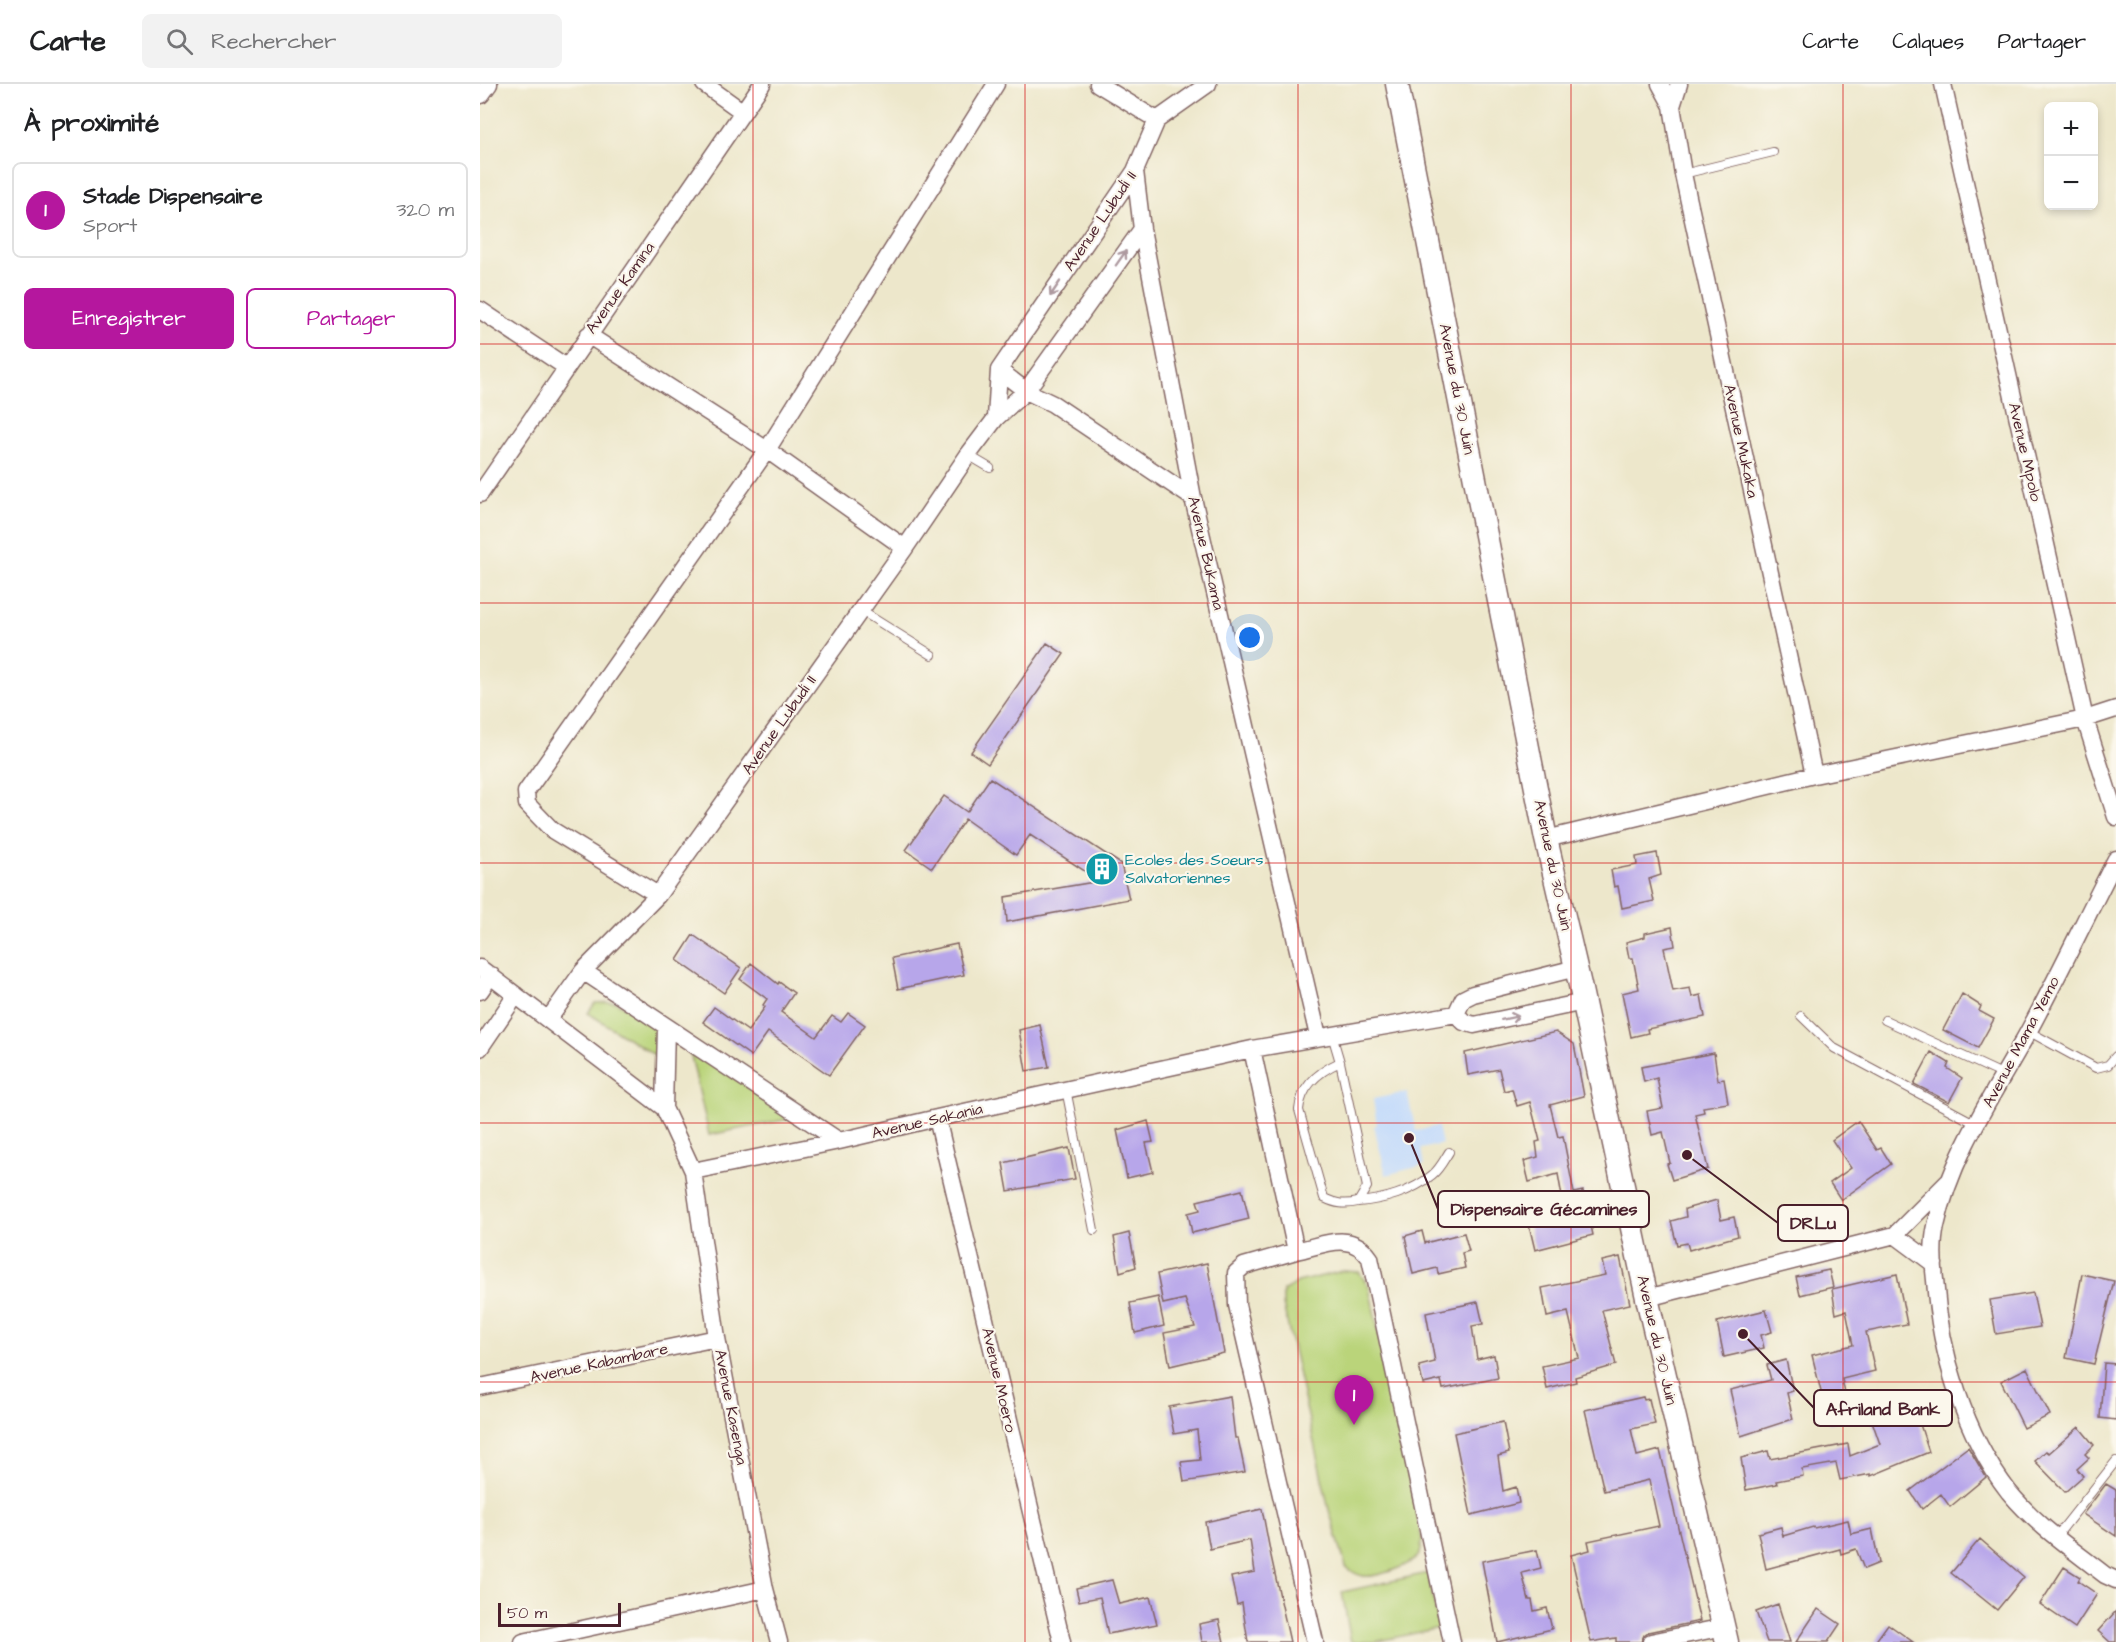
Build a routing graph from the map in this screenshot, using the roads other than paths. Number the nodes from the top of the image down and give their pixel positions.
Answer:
1 (704, 84) edge
2 (762, 84) edge
3 (996, 84) edge
4 (1098, 84) edge
5 (1208, 84) edge
6 (1397, 84) edge
7 (1660, 84) edge
8 (1680, 84) edge
9 (1943, 84) edge
10 (1672, 106) junction
11 (743, 112) junction
12 (1158, 120) junction
13 (1773, 152) dead end
14 (1136, 171) junction
15 (1683, 174) junction
16 (1142, 229) junction
17 (480, 310) edge
18 (588, 335) junction
19 (566, 367) junction
20 (999, 370) junction
21 (1026, 391) junction
22 (996, 418) junction
23 (767, 450) junction
24 (968, 455) junction
25 (990, 468) dead end
26 (480, 494) edge
27 (1192, 498) junction
28 (905, 548) junction
29 (860, 610) junction
30 (932, 656) dead end
31 (2116, 709) edge
32 (2085, 719) junction
33 (1814, 775) junction
34 (2116, 817) edge
35 (1546, 839) junction
36 (2116, 859) edge
37 (658, 895) junction
38 (1576, 968) junction
39 (583, 971) junction
40 (485, 972) edge
41 (480, 991) edge
42 (516, 995) junction
43 (1584, 1002) junction
44 (1456, 1014) junction
45 (1801, 1016) dead end
46 (548, 1020) junction
47 (1885, 1020) dead end
48 (666, 1028) junction
49 (2028, 1031) junction
50 (1325, 1035) junction
51 (480, 1048) edge
52 (1252, 1049) junction
53 (2116, 1056) edge
54 (1340, 1062) junction
55 (2004, 1075) junction
56 (1066, 1089) junction
57 (664, 1108) junction
58 (937, 1118) junction
59 (1976, 1124) junction
60 (839, 1141) junction
61 (1449, 1152) dead end
62 (693, 1171) junction
63 (1948, 1181) junction
64 (1358, 1202) junction
65 (1094, 1230) dead end
66 (1895, 1234) junction
67 (1296, 1251) junction
68 (1934, 1264) junction
69 (1647, 1298) junction
70 (717, 1338) junction
71 (480, 1387) edge
72 (2116, 1461) edge
73 (2056, 1537) junction
74 (2116, 1580) edge
75 (765, 1589) junction
76 (1726, 1635) edge
77 (523, 1642) edge
78 (779, 1642) edge
79 (1062, 1642) edge
80 (1315, 1642) edge
81 (1452, 1642) edge
82 (1651, 1642) edge

1 - 11 street
2 - 11 street, Avenue Kamina
3 - 23 street
4 - 12 street
5 - 12 street
6 - 35 street, Avenue du 30 Juin
7 - 10 street, Avenue Mukaka
8 - 10 street, Avenue Mukaka
9 - 32 street, Avenue Mpolo
10 - 15 street, Avenue Mukaka
11 - 18 street, Avenue Kamina
12 - 14 street, Avenue Lubudi II
13 - 15 lane
14 - 16 street, Avenue Bukama
14 -> 20 street, Avenue Lubudi II
15 - 33 street, Avenue Mukaka
21 -> 16 street, Avenue Lubudi II
16 - 27 street, Avenue Bukama
17 - 19 street
18 - 19 street, Avenue Kamina
18 - 23 street
19 - 26 street, Avenue Kamina
20 - 21 street
20 - 22 street
21 - 22 street, Avenue Lubudi II
21 - 27 street
22 - 24 street, Avenue Lubudi II
23 - 28 street
23 - 37 street
24 - 25 lane
24 - 28 street, Avenue Lubudi II
27 - 50 street, Avenue Bukama
28 - 29 street, Avenue Lubudi II
29 - 30 lane
29 - 37 street, Avenue Lubudi II
31 - 32 street
32 - 33 street
32 - 34 street, Avenue Mpolo
33 - 35 street
35 - 38 street, Avenue du 30 Juin
36 - 49 street, Avenue Mama Yemo
37 - 39 street, Avenue Lubudi II
38 - 43 street, Avenue du 30 Juin
38 - 44 street
39 - 46 street, Avenue Lubudi II
39 - 48 street
40 - 41 street
40 - 42 street
42 - 46 street
42 - 51 street
44 -> 43 street
43 - 69 street, Avenue du 30 Juin
44 - 50 street, Avenue Sakania
45 - 59 lane
46 - 57 street
47 - 55 lane
48 - 57 street
48 - 60 street
49 - 53 lane
49 - 55 street, Avenue Mama Yemo
50 - 52 street, Avenue Sakania
50 - 54 lane
52 - 56 street, Avenue Sakania
52 - 67 street
54 - 64 lane
54 - 64 lane
55 - 59 street, Avenue Mama Yemo
56 - 58 street, Avenue Sakania
56 - 65 lane
57 - 62 street
58 - 60 street, Avenue Sakania
58 - 79 street, Avenue Moero
59 - 63 street, Avenue Mama Yemo
60 - 62 street, Avenue Sakania
61 - 64 lane
62 - 70 street, Avenue Kasenga
63 - 66 street
63 - 68 street, Avenue Mama Yemo
66 - 68 street
66 - 69 street
67 - 80 street
67 - 81 street
68 - 73 street, Avenue Mama Yemo
69 - 76 street, Avenue du 30 Juin
70 - 71 street, Avenue Kabambare
70 - 75 street, Avenue Kasenga
72 - 73 lane
73 - 74 street, Avenue Mama Yemo
75 - 77 street
75 - 78 street, Avenue Kasenga
76 - 82 street

